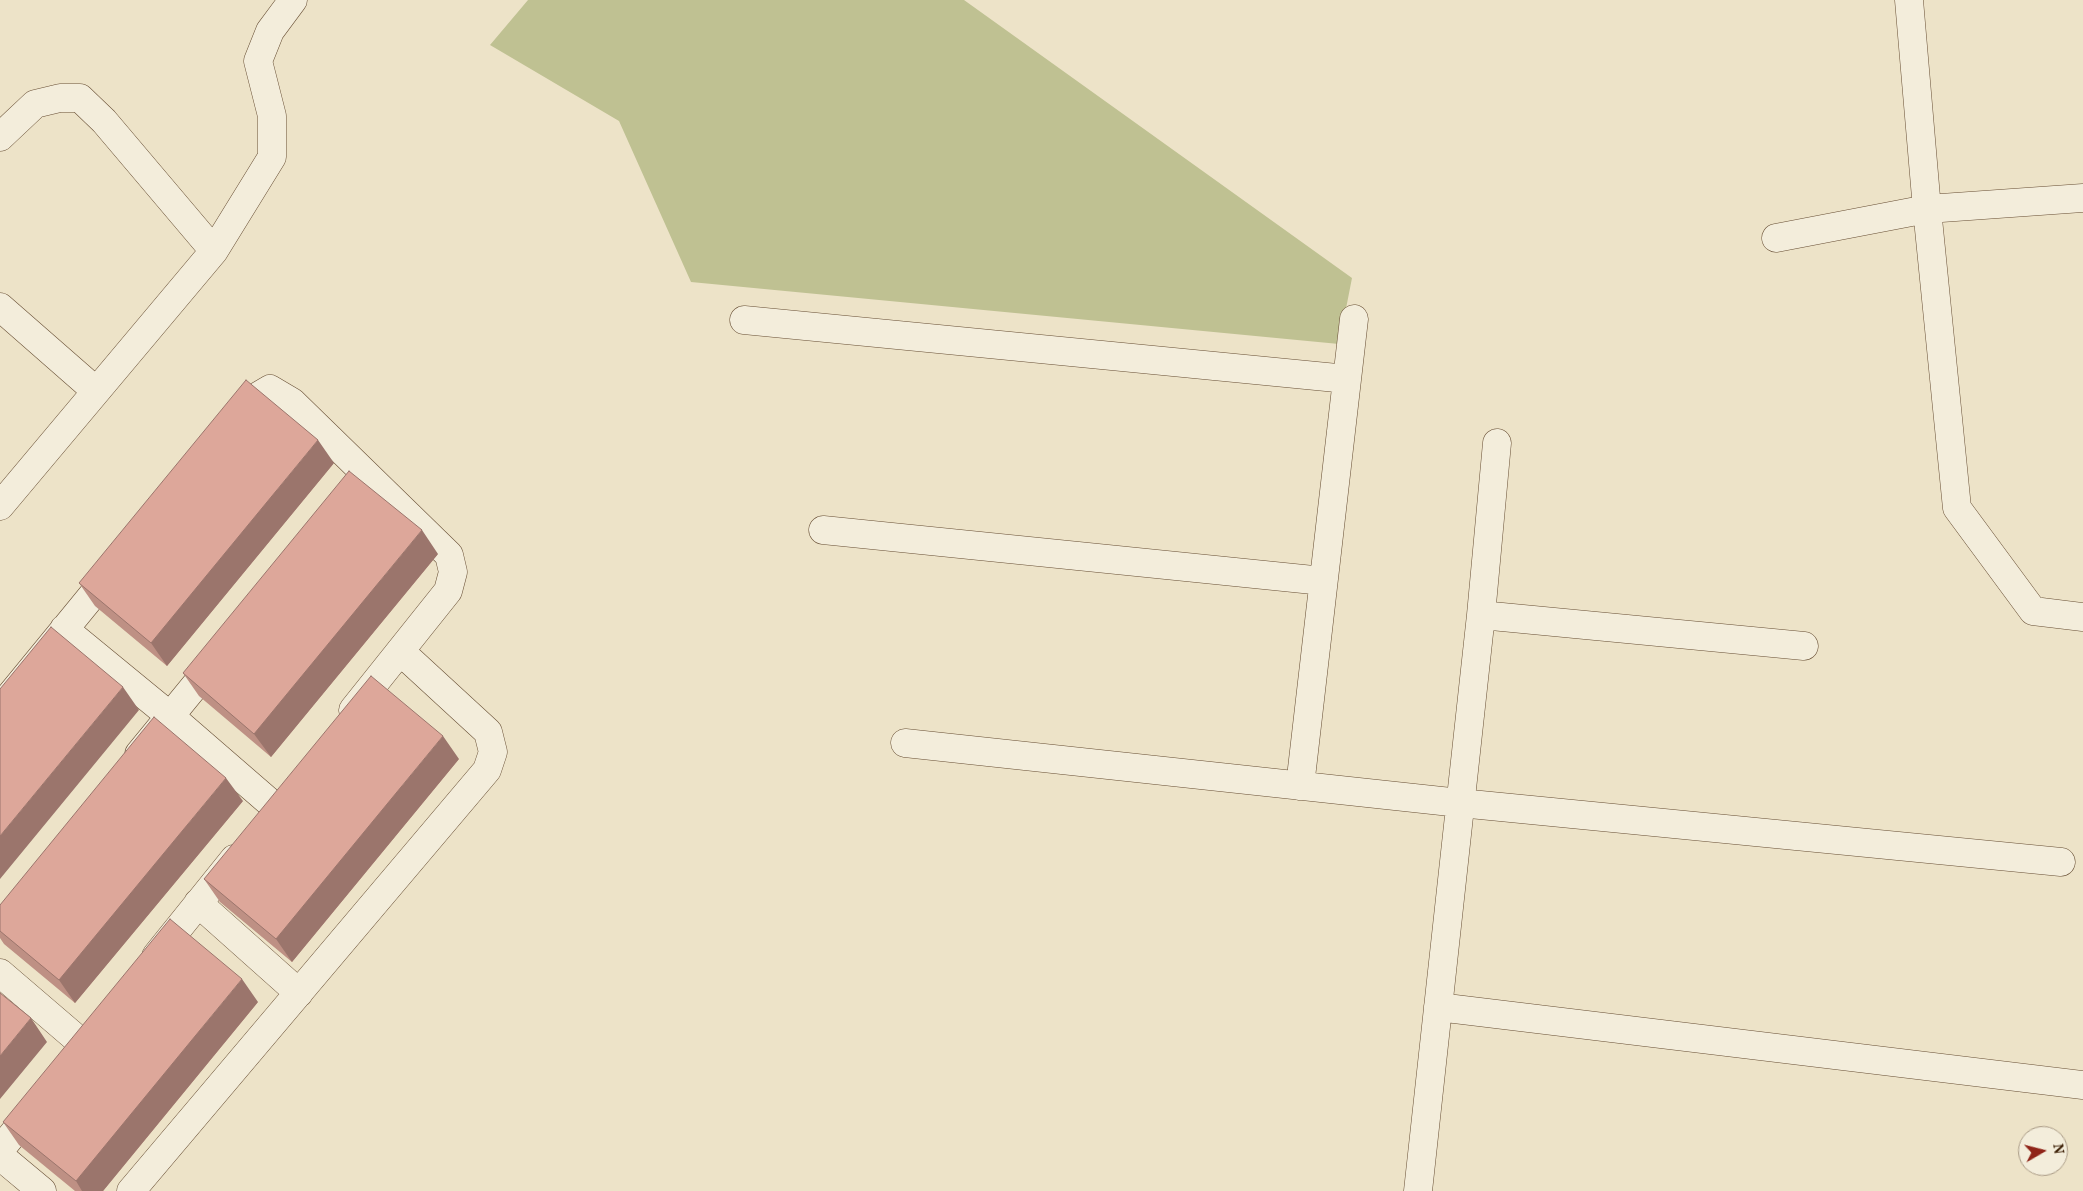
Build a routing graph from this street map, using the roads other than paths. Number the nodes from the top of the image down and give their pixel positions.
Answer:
1 (293, 0) edge
2 (1909, 0) edge
3 (0, 137) edge
4 (2083, 198) edge
5 (1927, 209) junction
6 (1776, 238) dead end
7 (214, 251) junction
8 (0, 308) edge
9 (1354, 319) dead end
10 (744, 320) dead end
11 (1347, 379) junction
12 (96, 391) junction
13 (222, 437) edge
14 (1497, 443) dead end
15 (367, 474) junction
16 (348, 497) edge
17 (0, 506) edge
18 (823, 530) dead end
19 (127, 552) edge
20 (1324, 581) junction
21 (1481, 615) junction
22 (2083, 617) edge
23 (64, 629) junction
24 (232, 640) edge
25 (1804, 646) dead end
26 (400, 651) junction
27 (0, 708) edge
28 (170, 716) junction
29 (338, 729) edge
30 (905, 743) dead end
31 (126, 770) edge
32 (1300, 786) junction
33 (1460, 803) junction
34 (2061, 862) dead end
35 (198, 903) junction
36 (0, 973) edge
37 (138, 978) edge
38 (299, 993) junction
39 (1438, 1007) junction
40 (102, 1023) edge
41 (84, 1045) junction
42 (66, 1068) edge
43 (2083, 1085) edge
44 (48, 1090) edge
45 (0, 1150) edge
46 (0, 1156) edge
47 (42, 1191) edge
48 (131, 1191) edge
49 (1418, 1191) edge

1 - 7 street
2 - 5 street
3 - 7 street
4 - 5 street
5 - 6 street
5 - 22 street
7 - 12 street
8 - 12 street
9 - 11 street
10 - 11 street
11 - 20 street
12 - 17 street
13 - 15 street
14 - 21 street
15 - 16 street
15 - 26 street
18 - 20 street
19 - 23 street
20 - 32 street
21 - 25 street
21 - 33 street
23 - 27 street
23 - 28 street
24 - 28 street
26 - 29 street
26 - 38 street
28 - 31 street
28 - 35 street
30 - 32 street
32 - 33 street
33 - 34 street
33 - 39 street
35 - 37 street
35 - 38 street
36 - 41 street
38 - 48 street
39 - 43 street
39 - 49 street
40 - 41 street
41 - 42 street
44 - 45 street
46 - 47 street

